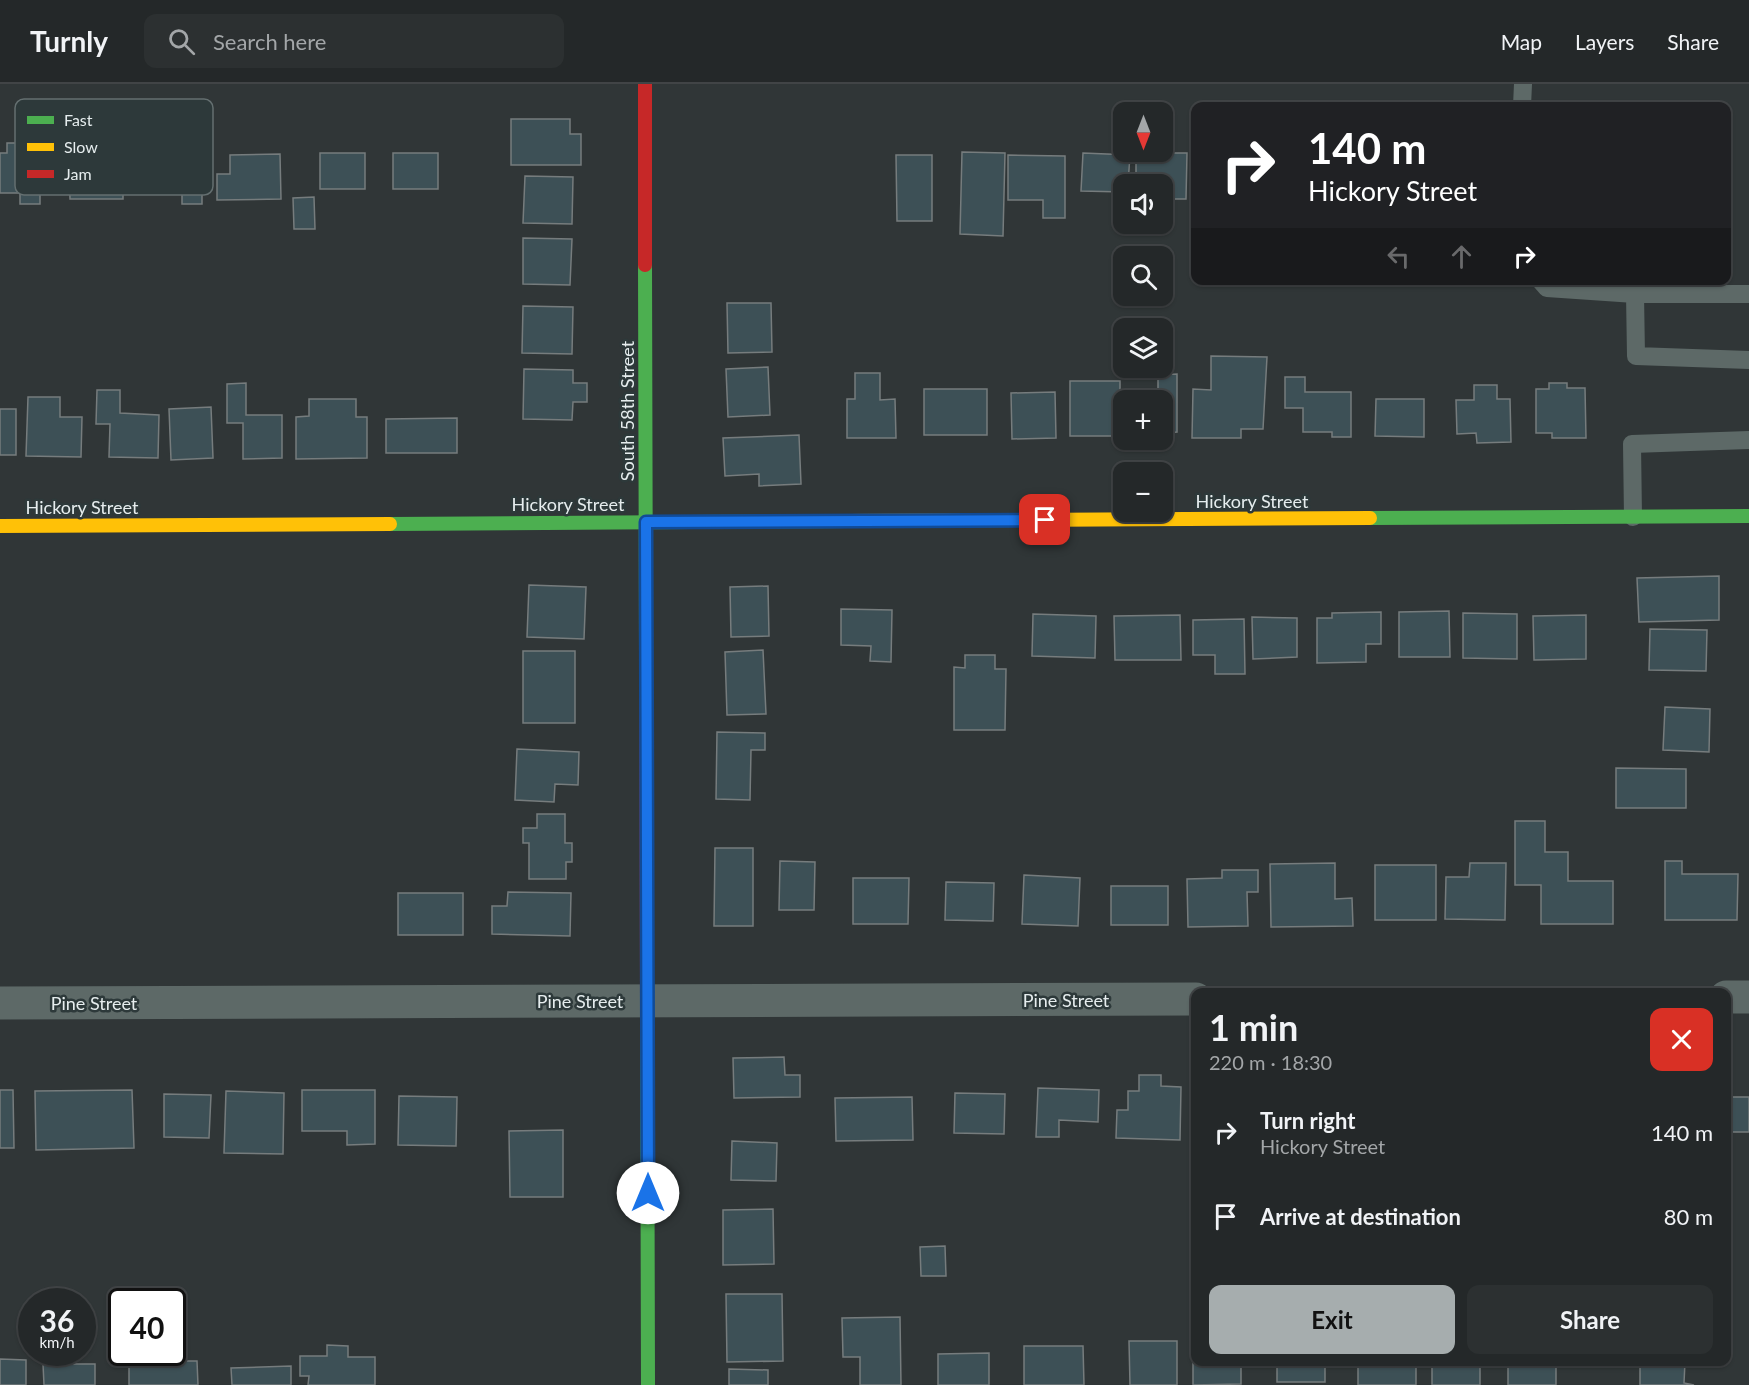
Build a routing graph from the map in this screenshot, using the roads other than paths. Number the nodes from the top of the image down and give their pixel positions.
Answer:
1 (645, 84) edge
2 (1523, 84) edge
3 (1522, 102) edge
4 (1544, 285) edge
5 (1635, 294) junction
6 (1749, 294) edge
7 (1749, 360) edge
8 (1749, 441) edge
9 (1749, 516) edge
10 (1633, 517) junction
11 (646, 522) junction
12 (0, 526) edge
13 (1731, 997) edge
14 (1749, 997) edge
15 (1191, 999) edge
16 (647, 1001) junction
17 (0, 1003) edge
18 (648, 1385) edge

1 - 11 street, South 58th Street
2 - 3 lane
4 - 5 lane
5 - 6 lane
5 - 7 lane
8 - 10 lane
9 - 10 street, Hickory Street
10 - 11 street, Hickory Street
11 - 12 street, Hickory Street
11 - 16 street, South 58th Street
13 - 14 street
15 - 16 street, Pine Street
16 - 17 street, Pine Street
16 - 18 street, South 58th Street

